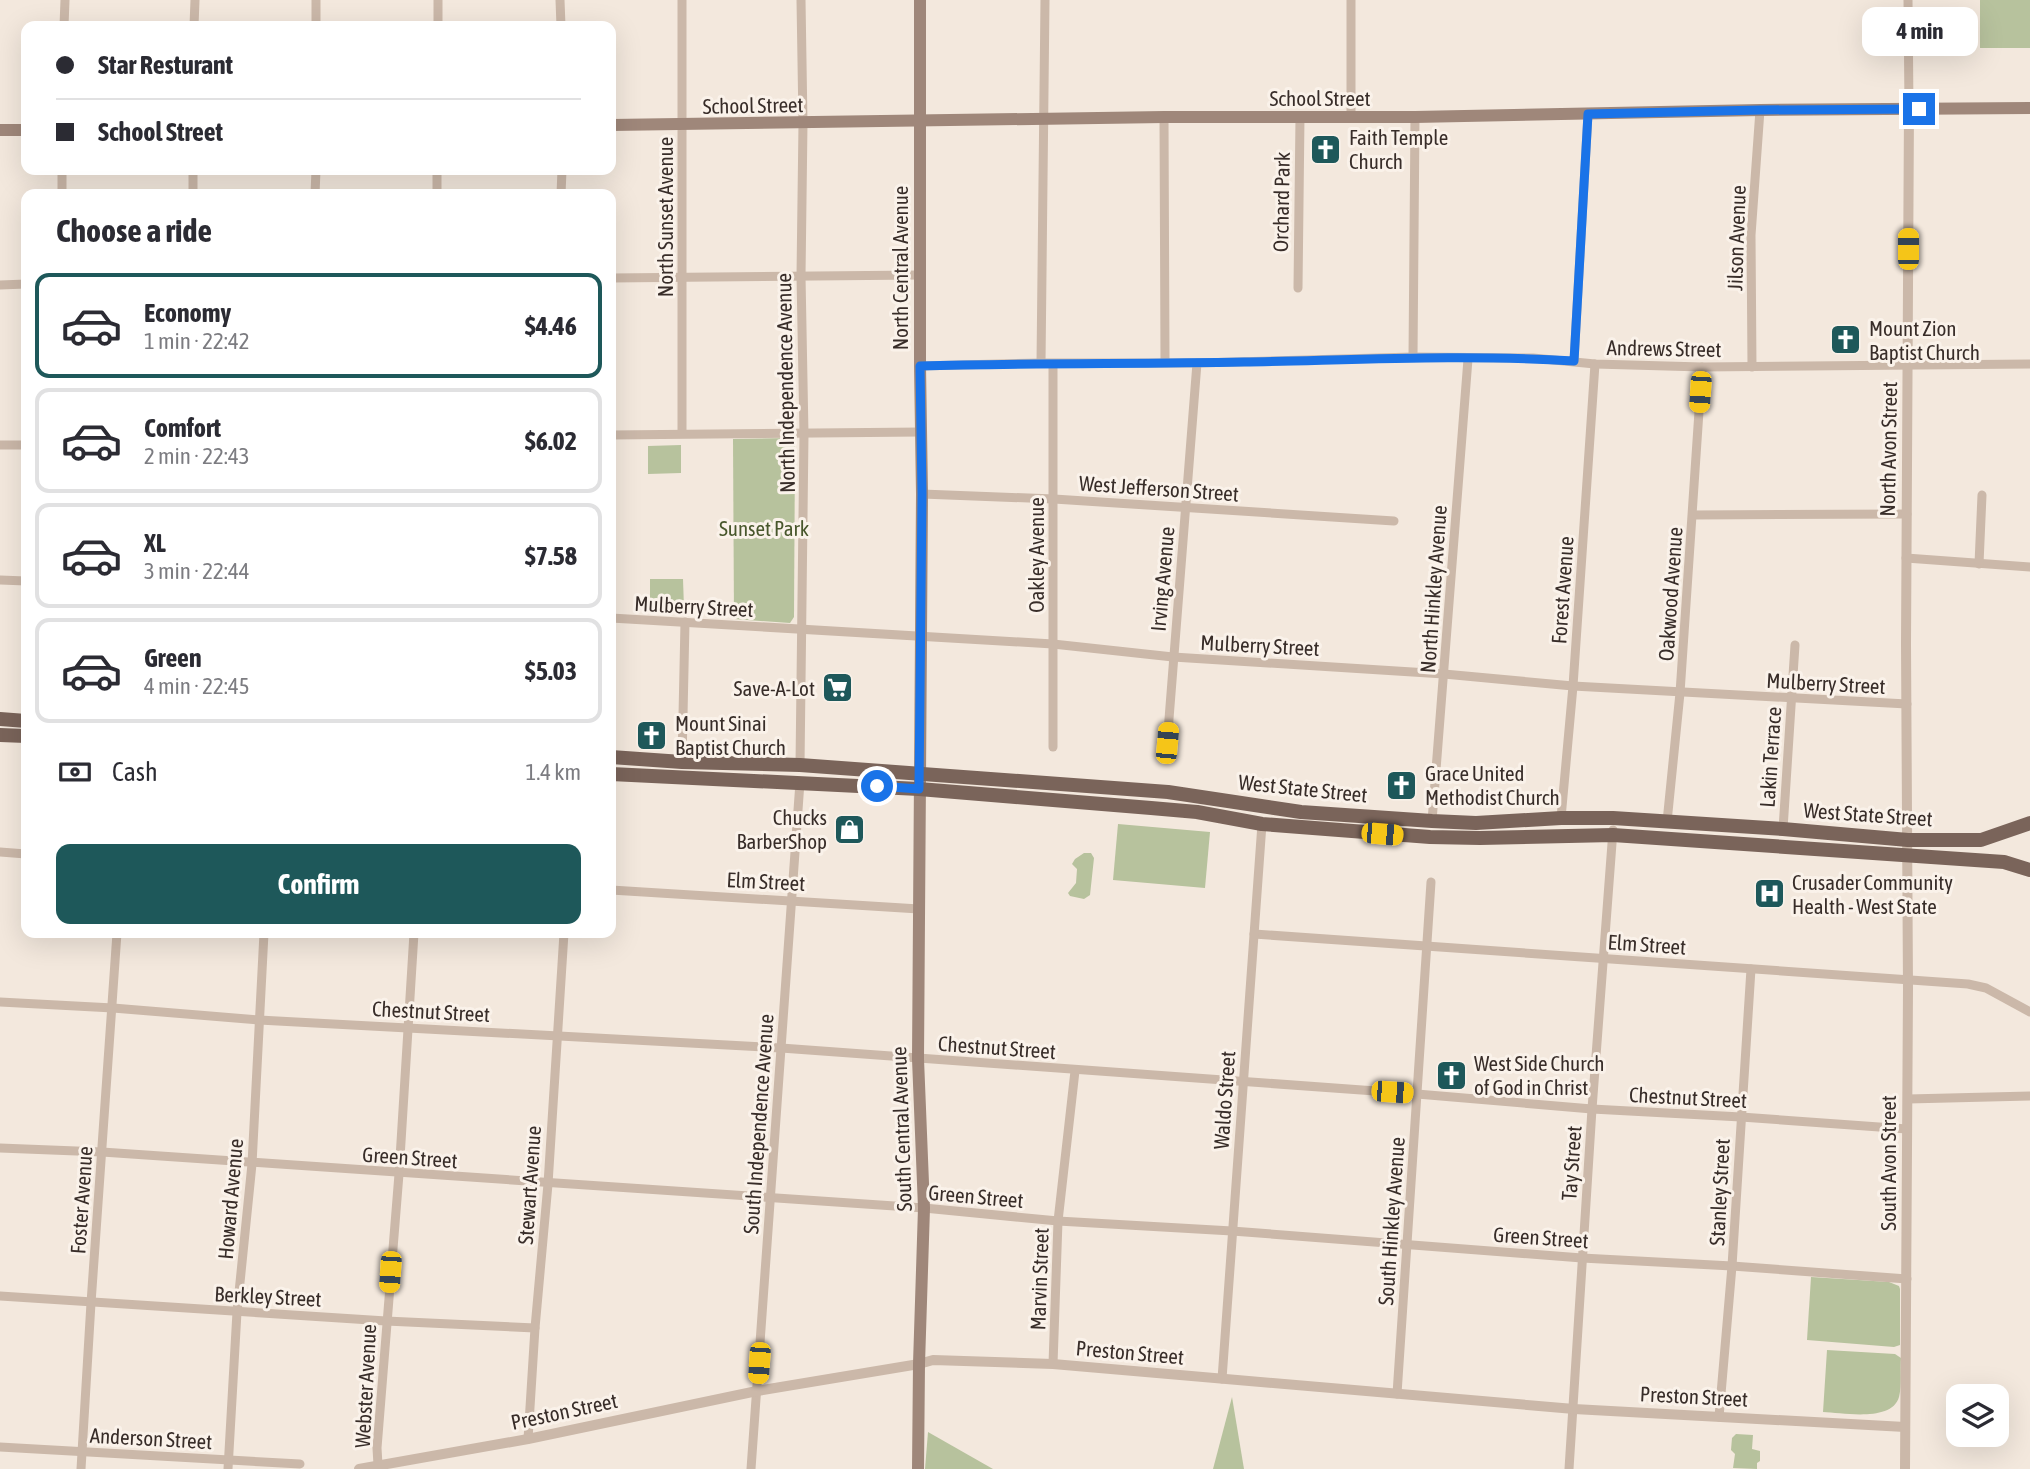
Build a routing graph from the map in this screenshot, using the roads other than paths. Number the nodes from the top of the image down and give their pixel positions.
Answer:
1 (65, 0) edge
2 (195, 0) edge
3 (316, 0) edge
4 (438, 0) edge
5 (560, 0) edge
6 (682, 0) edge
7 (801, 0) edge
8 (919, 0) edge
9 (1045, 0) edge
10 (1351, 0) edge
11 (1908, 0) edge
12 (64, 21) edge
13 (194, 21) edge
14 (316, 21) edge
15 (438, 21) edge
16 (561, 21) edge
17 (1909, 108) junction
18 (2030, 108) edge
19 (1760, 110) junction
20 (1588, 114) junction
21 (1164, 117) junction
22 (1300, 117) junction
23 (1351, 117) junction
24 (1415, 117) junction
25 (1044, 121) junction
26 (919, 122) junction
27 (803, 123) junction
28 (616, 125) edge
29 (682, 125) junction
30 (0, 130) edge
31 (21, 130) edge
32 (920, 275) junction
33 (801, 276) junction
34 (682, 277) junction
35 (616, 278) edge
36 (21, 284) edge
37 (0, 285) edge
38 (1298, 288) dead end
39 (1413, 357) junction
40 (1468, 359) junction
41 (1574, 361) junction
42 (1165, 362) junction
43 (1041, 363) junction
44 (1198, 363) junction
45 (1053, 364) junction
46 (1595, 364) junction
47 (2030, 364) edge
48 (1908, 365) junction
49 (920, 366) junction
50 (1702, 367) junction
51 (1752, 367) junction
52 (921, 432) junction
53 (682, 433) junction
54 (804, 434) junction
55 (616, 435) edge
56 (21, 444) edge
57 (0, 445) edge
58 (922, 494) junction
59 (1982, 495) dead end
60 (1054, 499) junction
61 (1186, 508) junction
62 (1907, 514) junction
63 (1693, 515) junction
64 (1394, 521) dead end
65 (1906, 558) junction
66 (1979, 564) junction
67 (2030, 568) edge
68 (0, 580) edge
69 (21, 581) edge
70 (616, 618) edge
71 (685, 622) junction
72 (802, 629) junction
73 (921, 637) junction
74 (1053, 644) junction
75 (1795, 645) dead end
76 (1173, 657) junction
77 (1444, 674) junction
78 (1573, 686) junction
79 (1680, 692) junction
80 (1791, 699) junction
81 (1908, 704) junction
82 (0, 719) edge
83 (21, 721) edge
84 (0, 735) edge
85 (21, 736) edge
86 (1053, 747) dead end
87 (616, 757) edge
88 (1166, 757) dead end
89 (682, 762) junction
90 (800, 765) junction
91 (919, 773) junction
92 (616, 774) edge
93 (800, 782) junction
94 (919, 789) junction
95 (1561, 818) junction
96 (1614, 818) junction
97 (1432, 821) junction
98 (1667, 822) junction
99 (2030, 823) edge
100 (1262, 824) junction
101 (1783, 829) junction
102 (1613, 835) junction
103 (1908, 840) junction
104 (0, 852) edge
105 (21, 854) edge
106 (1908, 857) junction
107 (2030, 870) edge
108 (1432, 882) dead end
109 (616, 890) edge
110 (792, 900) junction
111 (919, 909) junction
112 (1254, 934) junction
113 (117, 938) edge
114 (264, 938) edge
115 (414, 938) edge
116 (564, 938) edge
117 (1427, 946) junction
118 (1603, 958) junction
119 (1751, 969) junction
120 (1908, 980) junction
121 (0, 1002) edge
122 (113, 1008) junction
123 (2030, 1012) edge
124 (260, 1020) junction
125 (407, 1026) junction
126 (557, 1035) junction
127 (781, 1048) junction
128 (918, 1059) junction
129 (1075, 1070) junction
130 (1243, 1082) junction
131 (1417, 1094) junction
132 (2030, 1096) edge
133 (1908, 1099) junction
134 (1592, 1109) junction
135 (1741, 1117) junction
136 (1907, 1129) junction
137 (0, 1148) edge
138 (102, 1152) junction
139 (252, 1164) junction
140 (398, 1174) junction
141 (548, 1184) junction
142 (771, 1198) junction
143 (924, 1208) junction
144 (1058, 1221) junction
145 (1233, 1231) junction
146 (1407, 1244) junction
147 (1582, 1258) junction
148 (1732, 1266) junction
149 (1907, 1279) junction
150 (0, 1296) edge
151 (91, 1303) junction
152 (237, 1312) junction
153 (386, 1321) junction
154 (535, 1328) junction
155 (919, 1364) junction
156 (1053, 1364) junction
157 (1222, 1379) junction
158 (757, 1391) junction
159 (1397, 1394) junction
160 (1574, 1409) junction
161 (1718, 1417) junction
162 (1905, 1427) junction
163 (528, 1439) junction
164 (0, 1447) edge
165 (82, 1452) junction
166 (228, 1464) edge
167 (299, 1465) dead end
168 (378, 1465) junction
169 (81, 1469) edge
170 (359, 1469) edge
171 (751, 1469) edge
172 (918, 1469) edge
173 (1569, 1469) edge
174 (1905, 1469) edge

1 - 12 street
2 - 13 street
3 - 14 street
4 - 15 street
5 - 16 street
6 - 29 street, North Sunset Avenue
7 - 27 street, North Independence Avenue
8 - 26 main road, North Central Avenue
9 - 25 street
10 - 23 street
11 - 17 street, North Avon Street
17 - 18 main road, School Street
17 - 19 main road, School Street
17 - 48 street, North Avon Street
19 - 20 main road, School Street
19 - 51 street, Jilson Avenue
20 - 24 main road, School Street
20 - 41 street
21 - 22 main road, School Street
21 - 25 main road, School Street
21 - 42 street
22 - 23 main road, School Street
22 - 38 street, Orchard Park
23 - 24 main road, School Street
24 - 39 street
25 - 26 main road, School Street
25 - 43 street
26 - 27 main road, School Street
26 - 32 main road, North Central Avenue
27 - 29 main road, School Street
27 - 33 street, North Independence Avenue
28 - 29 main road, School Street
29 - 34 street, North Sunset Avenue
30 - 31 main road
32 - 33 street
32 - 49 main road, North Central Avenue
33 - 34 street
33 - 54 street, North Independence Avenue
34 - 35 street
34 - 53 street, North Sunset Avenue
36 - 37 street
39 - 40 street, Andrews Street
39 - 44 street, Andrews Street
40 - 41 street, Andrews Street
40 - 77 street, North Hinkley Avenue
41 - 46 street, Andrews Street
42 - 44 street, Andrews Street
42 - 45 street, Andrews Street
43 - 45 street, Andrews Street
43 - 49 street, Andrews Street
44 - 61 street, Irving Avenue
45 - 60 street, Oakley Avenue
46 - 50 street, Andrews Street
46 - 78 street, Forest Avenue
47 - 48 street, Andrews Street
48 - 51 street, Andrews Street
48 - 62 street, North Avon Street
49 - 52 main road, North Central Avenue
50 - 51 street, Andrews Street
50 - 63 street, Oakwood Avenue
52 - 54 street
52 - 58 main road, North Central Avenue
53 - 54 street
53 - 55 street
54 - 72 street, North Independence Avenue
56 - 57 street
58 - 60 street, West Jefferson Street
58 - 73 main road, North Central Avenue
59 - 66 street
60 - 61 street, West Jefferson Street
60 - 74 street, Oakley Avenue
61 - 64 street, West Jefferson Street
61 - 76 street, Irving Avenue
62 - 63 street
62 - 65 street, North Avon Street
63 - 79 street, Oakwood Avenue
65 - 66 street
65 - 81 street, North Avon Street
66 - 67 street
68 - 69 street
70 - 71 street, Mulberry Street
71 - 72 street, Mulberry Street
71 - 89 street
72 - 73 street, Mulberry Street
72 - 90 street, North Independence Avenue
73 - 74 street, Mulberry Street
73 - 91 main road, North Central Avenue
74 - 76 street, Mulberry Street
74 - 86 street, Oakley Avenue
75 - 80 street, Lakin Terrace
76 - 77 street, Mulberry Street
76 - 88 street, Irving Avenue
77 - 78 street, Mulberry Street
77 - 97 street, North Hinkley Avenue
78 - 79 street, Mulberry Street
78 - 95 street, Forest Avenue
79 - 80 street, Mulberry Street
79 - 98 street, Oakwood Avenue
80 - 81 street, Mulberry Street
80 - 101 street, Lakin Terrace
81 - 103 street, North Avon Street
82 - 83 main road
84 - 85 main road
87 - 89 main road, West State Street
89 - 90 main road, West State Street
90 - 91 main road, West State Street
91 - 94 main road, North Central Avenue
91 - 97 main road, West State Street
92 - 93 main road, West State Street
93 - 94 main road, West State Street
93 - 110 street, South Independence Avenue
94 - 100 main road, West State Street
94 - 111 main road, South Central Avenue
95 - 96 main road, West State Street
95 - 97 main road, West State Street
96 - 98 main road, West State Street
96 - 102 street, Tay Street
98 - 101 main road, West State Street
99 - 103 main road, West State Street
100 - 102 main road, West State Street
100 - 112 street, Waldo Street
101 - 103 main road, West State Street
102 - 106 main road, West State Street
102 - 118 street, Tay Street
103 - 106 street, North Avon Street
104 - 105 street
106 - 107 main road, West State Street
106 - 120 street, South Avon Street
108 - 117 street, South Hinkley Avenue
109 - 110 street, Elm Street
110 - 111 street, Elm Street
110 - 127 street, South Independence Avenue
111 - 128 main road, South Central Avenue
112 - 117 street, Elm Street
112 - 130 street, Waldo Street
113 - 122 street, Foster Avenue
114 - 124 street, Howard Avenue
115 - 125 street, Webster Avenue
116 - 126 street, Stewart Avenue
117 - 118 street, Elm Street
117 - 131 street, South Hinkley Avenue
118 - 119 street, Elm Street
118 - 134 street, Tay Street
119 - 120 street, Elm Street
119 - 135 street, Stanley Street
120 - 123 street, Elm Street
120 - 133 street, South Avon Street
121 - 122 street, Chestnut Street
122 - 124 street, Chestnut Street
122 - 138 street, Foster Avenue
124 - 125 street, Chestnut Street
124 - 139 street, Howard Avenue
125 - 126 street, Chestnut Street
125 - 140 street, Webster Avenue
126 - 127 street, Chestnut Street
126 - 141 street, Stewart Avenue
127 - 128 street, Chestnut Street
127 - 142 street, South Independence Avenue
128 - 129 street, Chestnut Street
128 - 143 main road, South Central Avenue
129 - 130 street, Chestnut Street
129 - 144 street, Marvin Street
130 - 131 street, Chestnut Street
130 - 145 street, Waldo Street
131 - 134 street, Chestnut Street
131 - 146 street, South Hinkley Avenue
132 - 133 street
133 - 136 street, South Avon Street
134 - 135 street, Chestnut Street
134 - 147 street, Tay Street
135 - 136 street, Chestnut Street
135 - 148 street, Stanley Street
136 - 149 street, South Avon Street
137 - 138 street, Green Street
138 - 139 street, Green Street
138 - 151 street, Foster Avenue
139 - 140 street, Green Street
139 - 152 street, Howard Avenue
140 - 141 street, Green Street
140 - 153 street, Webster Avenue
141 - 142 street, Green Street
141 - 154 street, Stewart Avenue
142 - 143 street, Green Street
142 - 158 street, South Independence Avenue
143 - 144 street, Green Street
143 - 155 main road, South Central Avenue
144 - 145 street, Green Street
144 - 156 street, Marvin Street
145 - 146 street, Green Street
145 - 157 street, Waldo Street
146 - 147 street, Green Street
146 - 159 street, South Hinkley Avenue
147 - 148 street, Green Street
147 - 160 street, Tay Street
148 - 149 street, Green Street
148 - 161 street, Stanley Street
149 - 162 street, South Avon Street
150 - 151 street, Berkley Street
151 - 152 street, Berkley Street
151 - 165 street, Foster Avenue
152 - 153 street, Berkley Street
152 - 166 street, Howard Avenue
153 - 154 street, Berkley Street
153 - 168 street, Webster Avenue
154 - 163 street, Stewart Avenue
155 - 156 street, Preston Street
155 - 158 street, Preston Street
155 - 172 main road, South Central Avenue
156 - 157 street, Preston Street
157 - 159 street, Preston Street
158 - 163 street, Preston Street
158 - 171 street, South Independence Avenue
159 - 160 street, Preston Street
160 - 161 street, Preston Street
160 - 173 street, Tay Street
161 - 162 street, Preston Street
162 - 174 street, South Avon Street
163 - 168 street, Preston Street
164 - 165 street, Anderson Street
165 - 166 street, Anderson Street
165 - 169 street, Foster Avenue
166 - 167 street, Anderson Street
168 - 170 street, Preston Street

